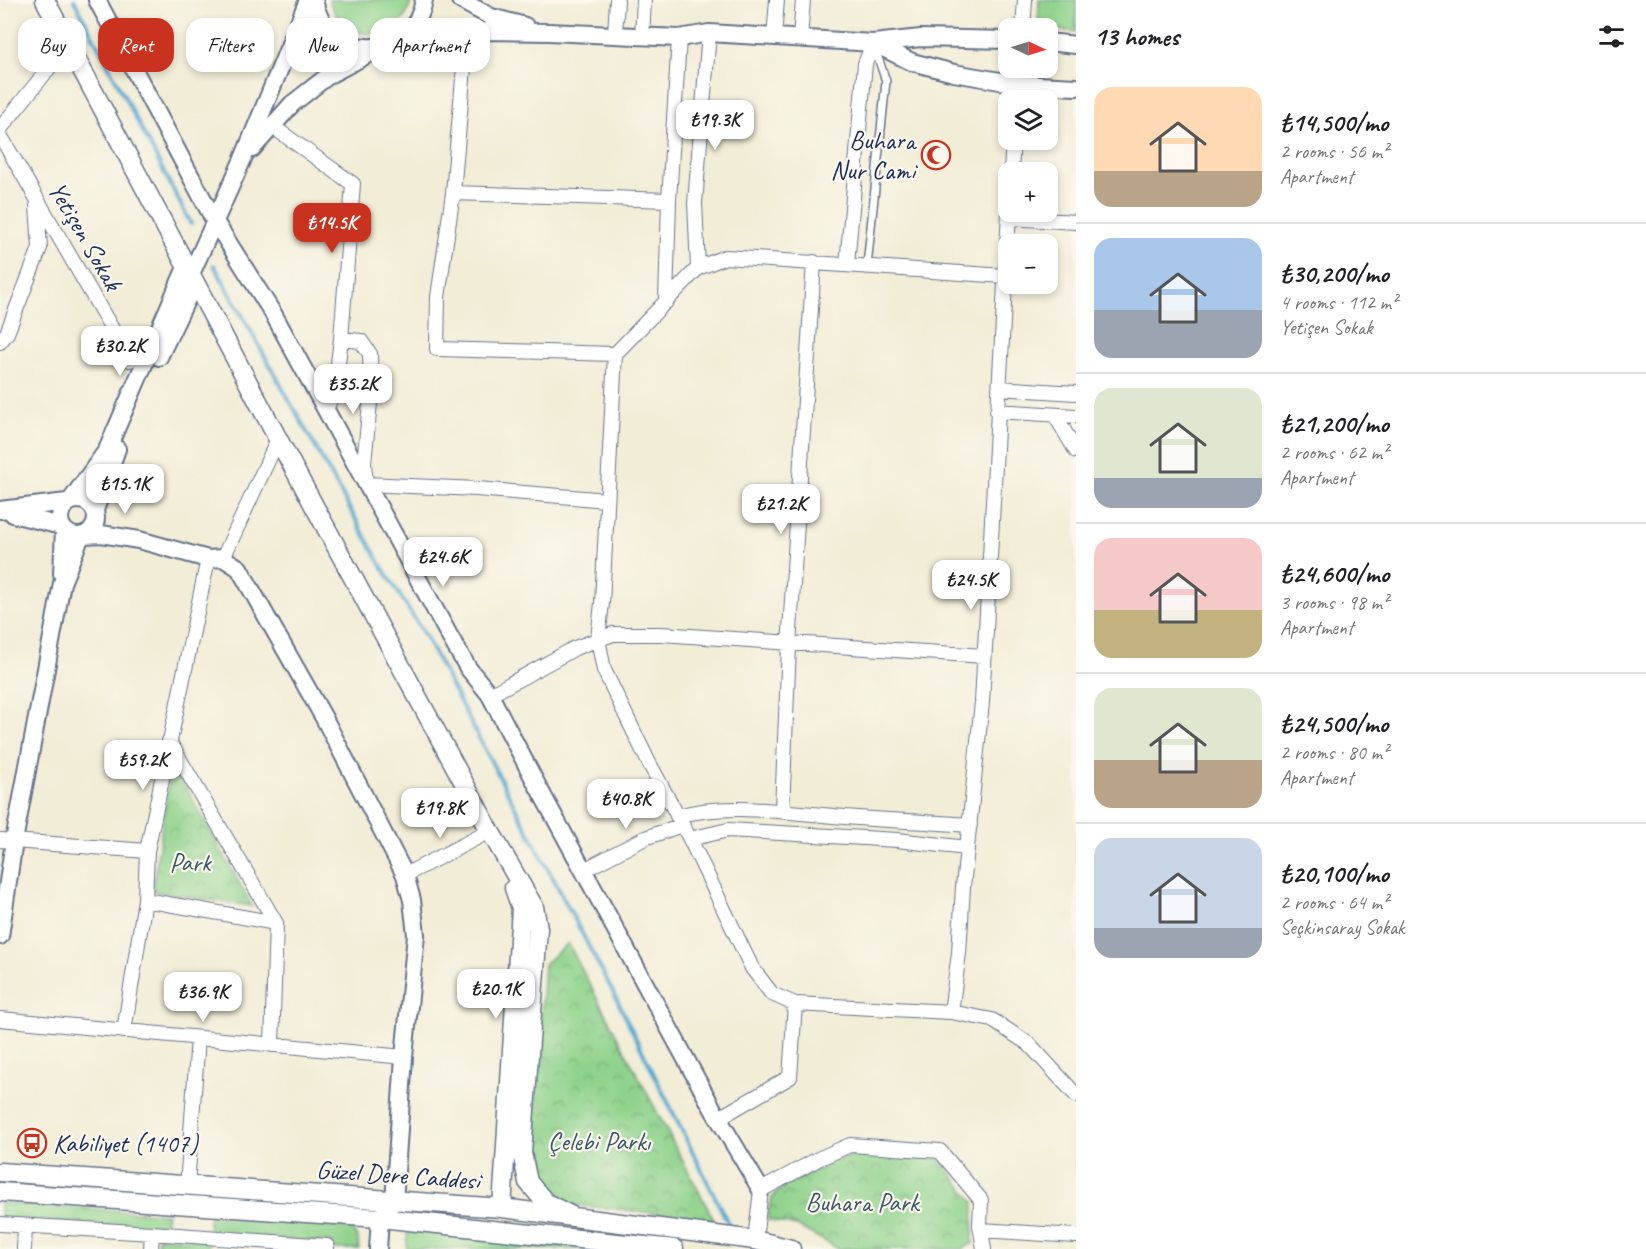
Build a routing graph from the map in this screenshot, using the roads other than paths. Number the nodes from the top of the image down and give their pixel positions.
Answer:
1 (45, 0) edge
2 (97, 0) edge
3 (308, 0) edge
4 (314, 0) edge
5 (424, 0) edge
6 (460, 0) edge
7 (617, 0) edge
8 (644, 0) edge
9 (777, 0) edge
10 (803, 0) edge
11 (1025, 0) edge
12 (55, 18) edge
13 (418, 18) edge
14 (1024, 18) edge
15 (549, 32) junction
16 (490, 33) edge
17 (709, 33) junction
18 (615, 35) junction
19 (642, 37) junction
20 (774, 37) junction
21 (679, 38) junction
22 (801, 39) junction
23 (998, 40) edge
24 (873, 43) junction
25 (1058, 43) edge
26 (1076, 45) edge
27 (370, 48) edge
28 (370, 53) edge
29 (46, 72) edge
30 (84, 72) edge
31 (464, 72) edge
32 (1076, 87) edge
33 (1009, 90) edge
34 (1040, 90) edge
35 (272, 126) junction
36 (0, 129) edge
37 (0, 135) edge
38 (242, 161) junction
39 (453, 193) junction
40 (669, 200) junction
41 (37, 202) junction
42 (214, 220) junction
43 (1058, 220) edge
44 (1076, 222) edge
45 (814, 262) junction
46 (847, 264) junction
47 (867, 266) junction
48 (698, 268) junction
49 (191, 274) junction
50 (998, 275) edge
51 (1004, 294) edge
52 (666, 302) junction
53 (341, 339) junction
54 (0, 342) edge
55 (615, 354) junction
56 (130, 360) dead end
57 (999, 388) junction
58 (1076, 388) edge
59 (326, 411) junction
60 (997, 411) junction
61 (1055, 415) junction
62 (1076, 416) edge
63 (278, 439) junction
64 (1076, 451) edge
65 (366, 484) junction
66 (607, 500) junction
67 (69, 501) junction
68 (0, 511) edge
69 (95, 513) junction
70 (62, 528) junction
71 (83, 535) junction
72 (139, 540) junction
73 (216, 559) junction
74 (62, 583) junction
75 (598, 639) junction
76 (789, 642) junction
77 (984, 656) junction
78 (490, 695) junction
79 (169, 741) junction
80 (782, 810) junction
81 (680, 820) junction
82 (970, 825) junction
83 (490, 831) junction
84 (690, 839) junction
85 (7, 841) edge
86 (967, 848) junction
87 (147, 850) junction
88 (584, 870) junction
89 (405, 875) junction
90 (145, 900) junction
91 (276, 923) junction
92 (0, 936) edge
93 (795, 1004) junction
94 (951, 1012) junction
95 (0, 1019) edge
96 (124, 1031) junction
97 (198, 1038) junction
98 (272, 1045) junction
99 (404, 1057) junction
100 (1076, 1095) edge
101 (719, 1118) junction
102 (0, 1172) edge
103 (187, 1186) junction
104 (761, 1190) junction
105 (0, 1192) edge
106 (394, 1201) junction
107 (502, 1208) junction
108 (572, 1216) junction
109 (380, 1218) junction
110 (0, 1224) edge
111 (26, 1226) junction
112 (981, 1230) junction
113 (152, 1233) junction
114 (1076, 1236) edge
115 (755, 1240) junction
116 (217, 1243) edge
117 (378, 1244) edge
118 (980, 1248) edge
119 (24, 1249) edge
120 (151, 1249) edge
121 (327, 1249) edge
122 (674, 1249) edge
123 (791, 1249) edge

1 - 12 main road
2 - 42 street
3 - 38 street
4 - 27 street
5 - 13 street
6 - 15 street
7 - 18 street
8 - 19 street
9 - 20 street
10 - 22 street
11 - 14 street
15 - 16 street
15 - 18 street
17 - 20 street
17 - 21 street
17 - 48 street
18 - 19 street
19 - 21 street
20 - 22 street
21 - 40 street
22 - 24 street
23 - 24 street
24 - 33 street
24 - 46 street
24 - 47 lane
25 - 26 street
28 - 35 street
29 - 36 street
30 - 49 main road
31 - 39 street
32 - 34 street
35 - 38 street
35 - 53 street
37 - 41 street, Yetişen Sokak
38 - 42 street
39 - 40 street
39 - 55 street
40 - 52 street
41 - 54 street
41 - 56 street, Yetişen Sokak
42 - 49 street
42 - 59 street
43 - 44 street
45 - 46 street
45 - 48 street
45 - 76 street
46 - 47 street
47 - 50 street
48 - 52 street
49 - 63 main road
49 - 67 street
49 - 69 street
51 - 57 street
52 - 55 street
53 - 59 street
53 - 65 street
55 - 66 street
57 - 58 street
57 - 60 street
59 - 65 street
60 - 61 street
60 - 77 street
61 - 62 street
61 - 64 street
63 - 73 street
63 - 83 main road
65 - 66 street
65 - 78 street
66 - 75 street
67 - 68 street
67 - 69 street
67 - 70 street
68 - 70 street
69 - 71 street
69 - 72 street
70 - 71 street
70 - 74 street
71 - 72 street
71 - 74 street
72 - 73 street
73 - 79 street
73 - 89 street
74 - 85 street
75 - 76 street
75 - 78 street
75 - 81 street
76 - 77 street
76 - 80 street
77 - 82 street
78 - 88 street
79 - 87 street
79 - 91 street
80 - 81 street
80 - 82 street
81 - 84 street
81 - 88 street
82 - 86 street
83 - 89 street
83 - 107 main road
83 - 108 main road
84 - 86 street
84 - 93 street
85 - 87 street
85 - 92 street
86 - 94 street
87 - 90 street
88 - 101 street
89 - 99 street
90 - 91 street
90 - 96 street
91 - 98 street
93 - 94 street
93 - 101 street
94 - 100 street
95 - 96 street
96 - 97 street
97 - 98 street
97 - 103 street
98 - 99 street
99 - 106 street
101 - 104 street
102 - 103 main road, Güzel Dere Caddesi
103 - 106 main road, Güzel Dere Caddesi
104 - 112 street
104 - 115 street
105 - 109 main road, Güzel Dere Caddesi
106 - 107 main road, Güzel Dere Caddesi
106 - 109 street
107 - 108 main road, Güzel Dere Caddesi
108 - 115 main road, Güzel Dere Caddesi
109 - 117 street
109 - 122 main road, Güzel Dere Caddesi
110 - 111 street
111 - 113 street
111 - 119 street
112 - 114 street
112 - 118 street
113 - 116 street
113 - 120 street
115 - 123 main road, Güzel Dere Caddesi
116 - 121 street

